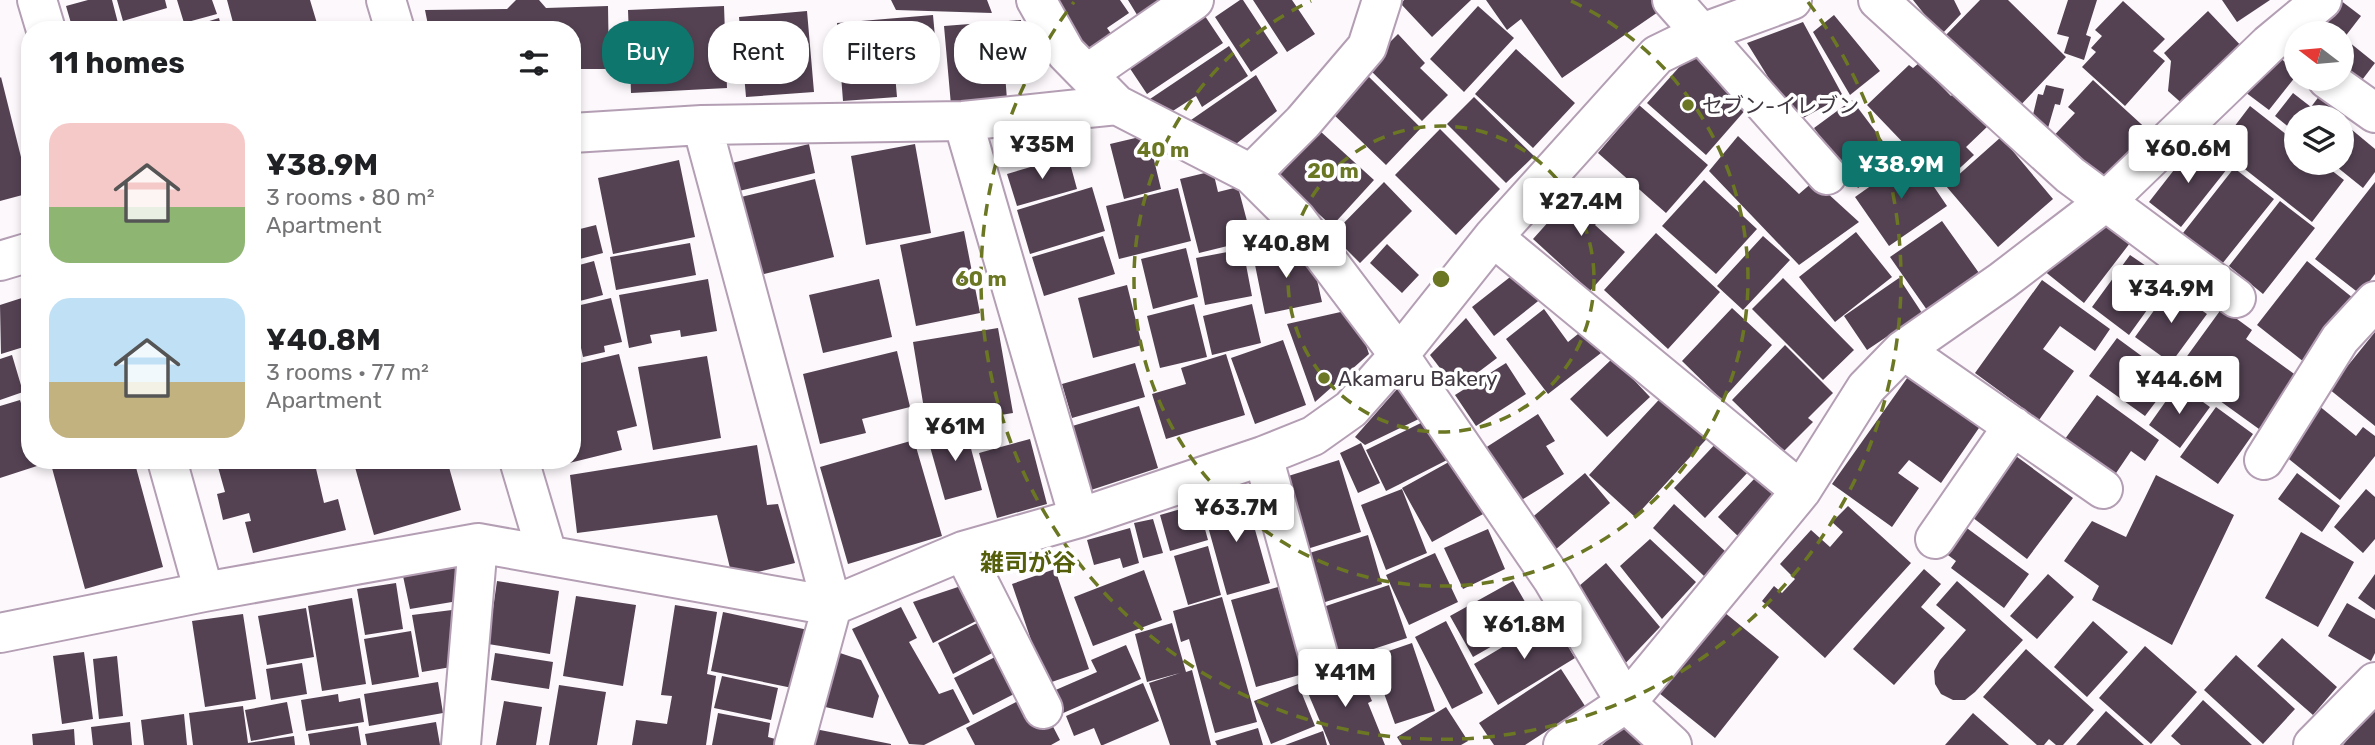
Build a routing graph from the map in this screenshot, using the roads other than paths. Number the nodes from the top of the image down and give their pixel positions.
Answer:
1 (37, 0) edge
2 (386, 0) edge
3 (1036, 0) edge
4 (1195, 0) edge
5 (1382, 0) edge
6 (1672, 0) edge
7 (1792, 0) edge
8 (1878, 0) edge
9 (2322, 0) edge
10 (43, 21) edge
11 (392, 21) edge
12 (2306, 21) edge
13 (1702, 33) junction
14 (2284, 49) edge
15 (1087, 74) junction
16 (2343, 91) edge
17 (1117, 105) junction
18 (2375, 114) edge
19 (963, 121) junction
20 (702, 125) junction
21 (581, 132) edge
22 (1251, 174) junction
23 (1826, 175) dead end
24 (2104, 202) junction
25 (1493, 237) junction
26 (21, 255) edge
27 (0, 261) edge
28 (2236, 298) dead end
29 (2375, 301) edge
30 (1903, 350) junction
31 (1399, 355) junction
32 (2013, 426) junction
33 (1262, 456) junction
34 (2263, 460) dead end
35 (170, 469) edge
36 (522, 469) edge
37 (2103, 489) dead end
38 (1801, 491) junction
39 (1079, 519) junction
40 (1935, 538) dead end
41 (478, 543) junction
42 (963, 551) junction
43 (547, 554) junction
44 (204, 592) junction
45 (832, 606) junction
46 (0, 633) edge
47 (1321, 665) dead end
48 (2375, 682) edge
49 (1626, 704) junction
50 (1043, 709) dead end
51 (2314, 744) edge
52 (461, 745) edge
53 (794, 745) edge
54 (1563, 745) edge
55 (1672, 745) edge

1 - 10 street
2 - 11 street
3 - 15 street
4 - 15 street
5 - 22 street
6 - 13 street
7 - 13 street
8 - 24 street
9 - 12 street
13 - 23 street
13 - 25 street
14 - 24 street
15 - 17 street
16 - 18 street
17 - 19 street
17 - 22 street
19 - 20 street
19 - 39 street
20 - 21 street
20 - 45 street
22 - 31 street
24 - 28 street
24 - 30 street
25 - 31 street
25 - 38 street
26 - 27 street
29 - 34 street
30 - 32 street
30 - 38 street
31 - 33 street
31 - 49 street
32 - 37 street
32 - 40 street
33 - 39 street
33 - 47 street
35 - 44 street
36 - 43 street
38 - 49 street
39 - 42 street
41 - 43 street
41 - 44 street
41 - 52 street
42 - 45 street
42 - 50 street
43 - 45 street
44 - 46 street
45 - 53 street
48 - 51 street
49 - 54 street
49 - 55 street

